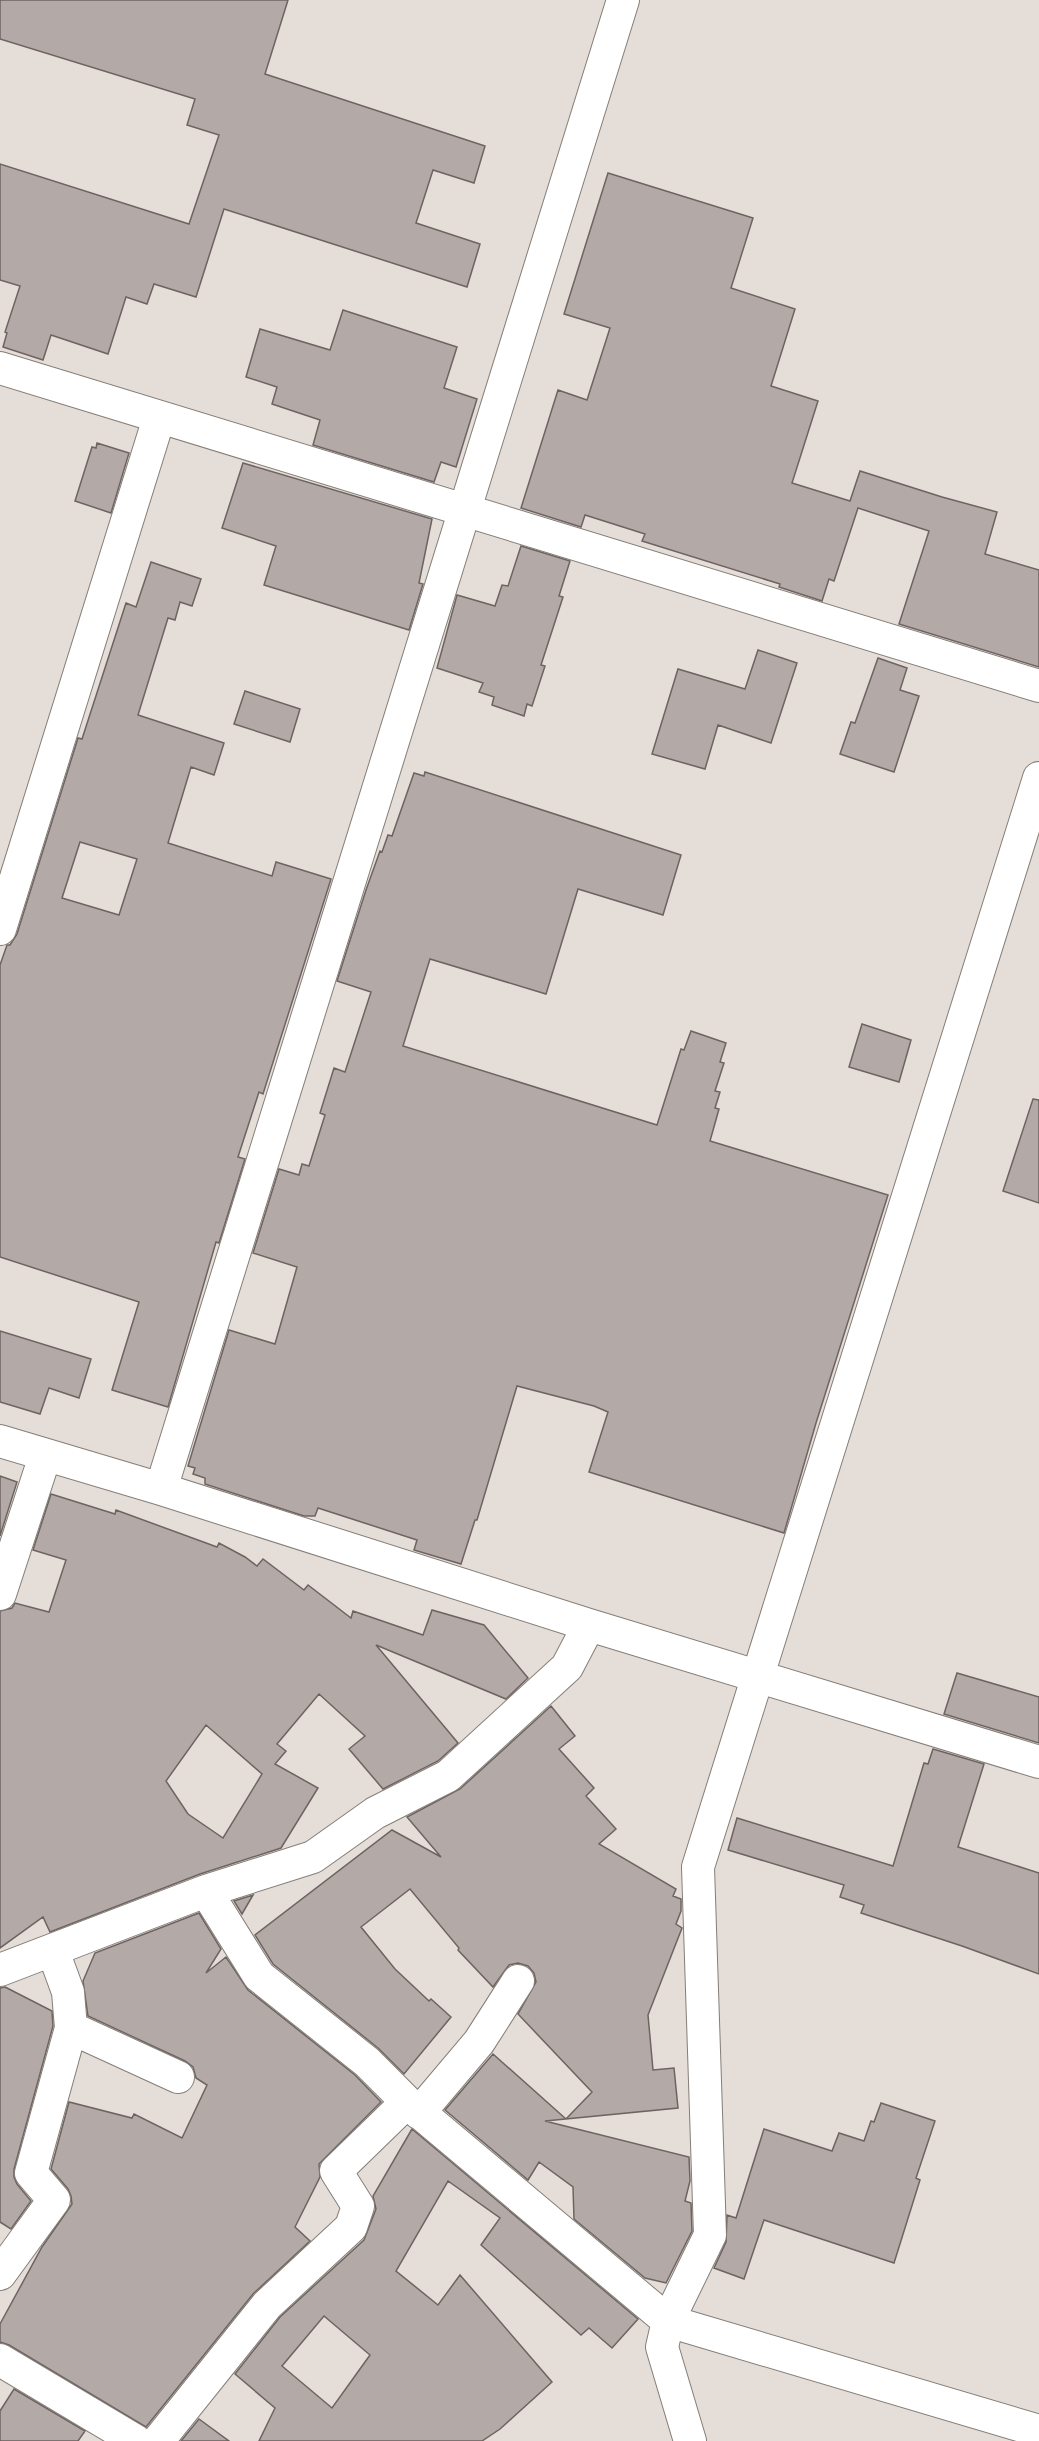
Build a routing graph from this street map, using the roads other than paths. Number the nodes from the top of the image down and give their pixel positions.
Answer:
1 (623, 0) edge
2 (0, 368) edge
3 (159, 418) junction
4 (465, 511) junction
5 (1039, 686) edge
6 (1039, 778) edge
7 (0, 929) edge
8 (0, 1442) edge
9 (45, 1455) junction
10 (161, 1489) junction
11 (0, 1593) edge
12 (589, 1625) junction
13 (756, 1675) junction
14 (1039, 1762) edge
15 (206, 1892) junction
16 (53, 1951) junction
17 (0, 1970) edge
18 (518, 1981) dead end
19 (71, 2028) junction
20 (178, 2077) dead end
21 (413, 2108) junction
22 (0, 2274) edge
23 (668, 2321) junction
24 (0, 2360) edge
25 (1039, 2431) edge
26 (136, 2441) edge
27 (158, 2441) edge
28 (690, 2441) edge

1 - 4 street
2 - 3 street
3 - 4 street
3 - 7 street
4 - 5 street
4 - 10 street
6 - 13 street
8 - 9 street
9 - 10 street
9 - 11 street
10 - 12 street
12 - 13 street
12 - 15 street
13 - 14 street
13 - 23 street
15 - 16 street
15 - 21 street
16 - 17 street
16 - 19 street
18 - 21 street
19 - 20 street
19 - 22 street
21 - 23 street
21 - 27 street
23 - 25 street
23 - 28 street
24 - 26 street

